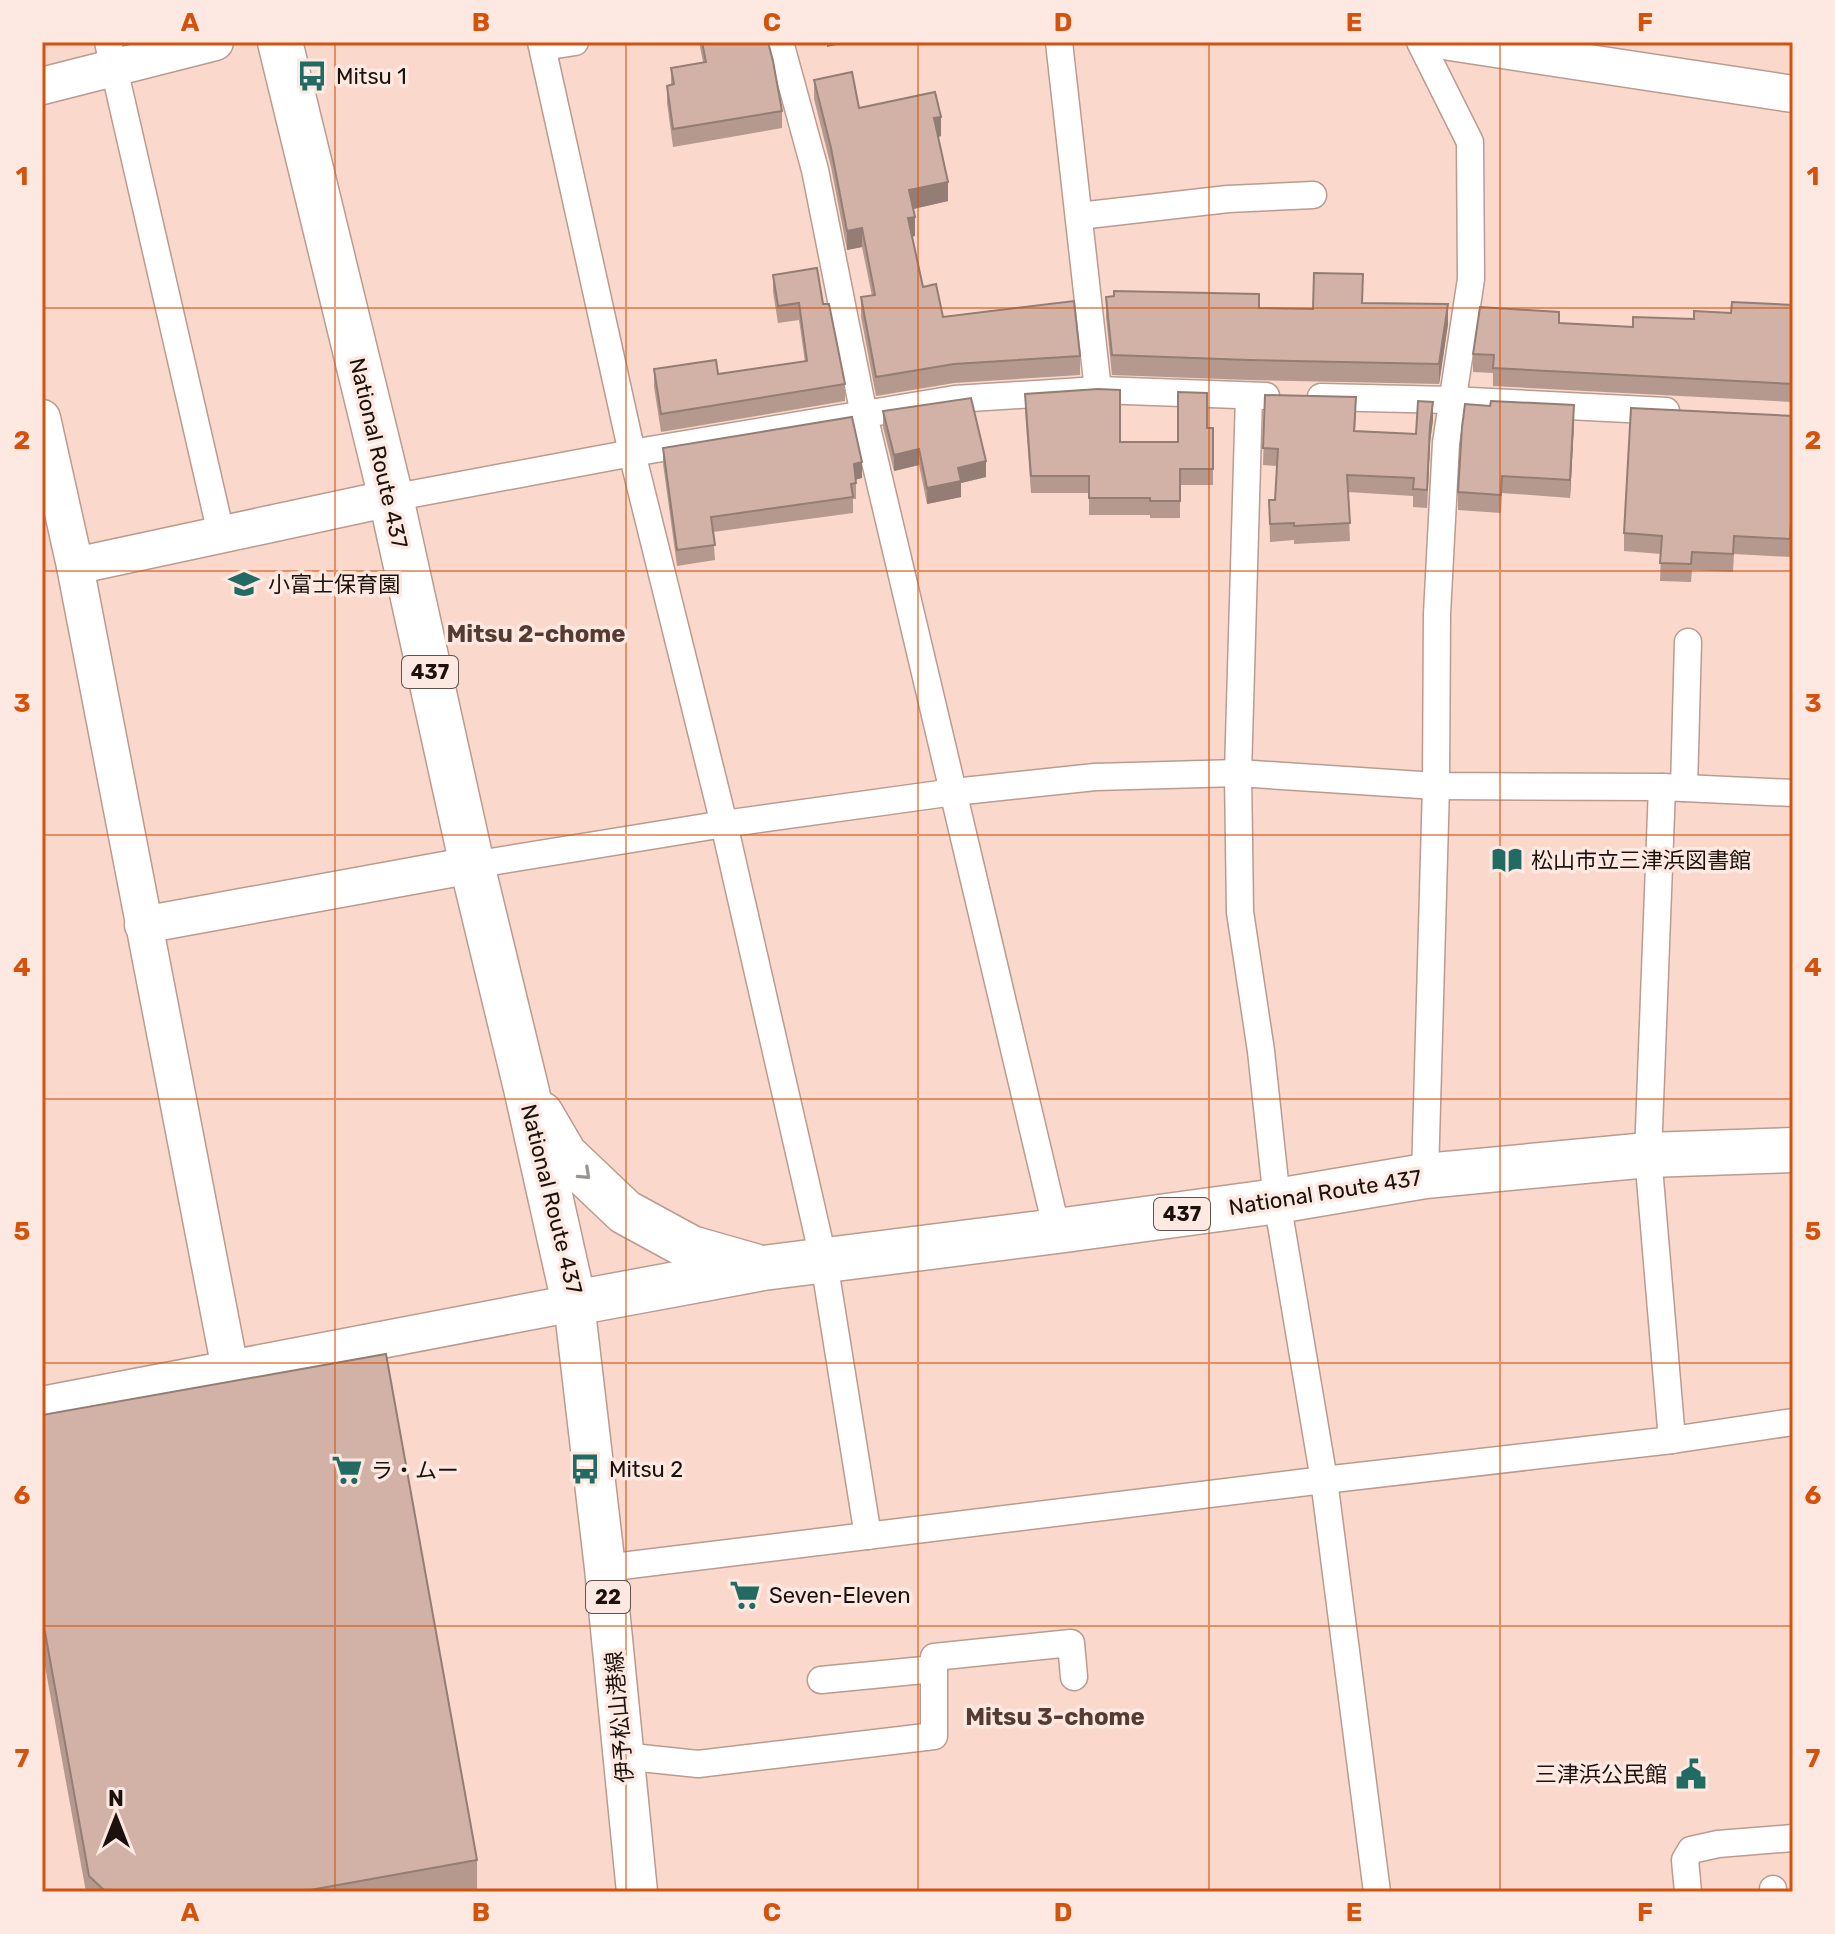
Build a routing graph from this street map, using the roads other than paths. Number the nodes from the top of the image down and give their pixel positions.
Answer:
1 (215, 42) edge
2 (280, 42) edge
3 (575, 42) edge
4 (780, 42) edge
5 (1059, 42) edge
6 (1420, 42) edge
7 (1450, 42) edge
8 (542, 44) edge
9 (1502, 46) edge
10 (111, 54) edge
11 (42, 86) edge
12 (1793, 94) edge
13 (1313, 195) dead end
14 (1079, 216) junction
15 (1098, 390) junction
16 (1249, 396) junction
17 (1451, 400) junction
18 (1684, 412) edge
19 (864, 415) junction
20 (43, 427) edge
21 (632, 453) junction
22 (391, 498) junction
23 (221, 534) junction
24 (75, 566) junction
25 (1688, 642) dead end
26 (1238, 773) junction
27 (1436, 786) junction
28 (1673, 788) junction
29 (954, 792) junction
30 (1793, 793) edge
31 (724, 824) junction
32 (472, 865) junction
33 (143, 925) junction
34 (526, 1088) junction
35 (1793, 1150) edge
36 (1648, 1155) junction
37 (1425, 1176) junction
38 (1277, 1201) junction
39 (1057, 1231) junction
40 (824, 1262) junction
41 (763, 1268) junction
42 (574, 1303) junction
43 (230, 1369) junction
44 (42, 1405) edge
45 (1793, 1422) edge
46 (1672, 1440) junction
47 (1324, 1480) junction
48 (868, 1536) junction
49 (605, 1568) junction
50 (934, 1669) junction
51 (1074, 1677) dead end
52 (821, 1680) dead end
53 (622, 1756) junction
54 (1793, 1838) edge
55 (637, 1892) edge
56 (1377, 1892) edge
57 (1688, 1892) edge

1 - 10 street
2 - 22 highway, National Route 437 / 437
3 - 8 street
4 - 19 street
5 - 14 street
6 - 17 street
7 - 9 street
8 - 21 street
9 - 12 street
10 - 11 street
10 - 23 street
13 - 14 street
14 - 15 street
15 - 16 street
15 - 19 street
16 - 17 street
16 - 26 street
17 - 18 street
17 - 27 street
19 - 21 street
19 - 29 street
20 - 24 street
21 - 22 street
21 - 31 street
22 - 23 street
22 - 32 highway, National Route 437 / 437
23 - 24 street
24 - 33 street
25 - 28 street
26 - 27 street
26 - 29 street
26 - 38 street
27 - 28 street
27 - 37 street
28 - 30 street
28 - 36 street
29 - 31 street
29 - 39 street
31 - 32 street
31 - 40 street
32 - 33 street
32 - 34 highway, National Route 437 / 437
33 - 43 street
34 -> 41 highway
34 - 42 highway, National Route 437 / 437
35 - 36 highway, National Route 437 / 437
36 - 37 highway, National Route 437 / 437
36 - 46 street
37 - 38 highway, National Route 437 / 437
38 - 39 highway, National Route 437 / 437
38 - 47 street
39 - 40 highway, National Route 437 / 437
40 - 41 highway, National Route 437 / 437
40 - 48 street
41 - 42 highway, National Route 437 / 437
42 - 43 street
42 - 49 main road, 伊予松山港線 / 22
43 - 44 street
45 - 46 street
46 - 47 street
47 - 48 street
47 - 56 street
48 - 49 street
49 - 53 main road, 伊予松山港線 / 22
50 - 51 street
50 - 52 street
50 - 53 street
53 - 55 main road, 伊予松山港線 / 22
54 - 57 street

